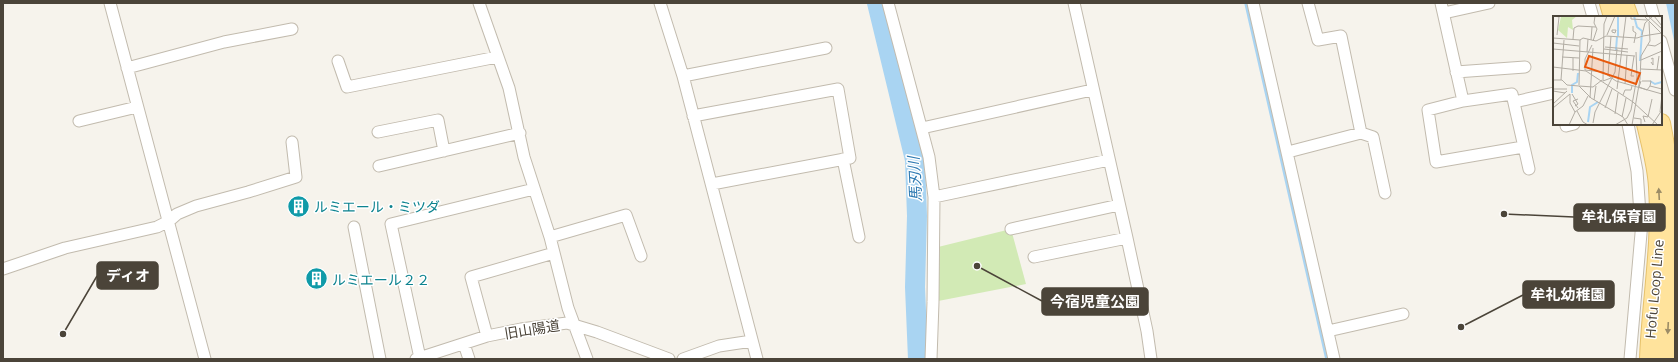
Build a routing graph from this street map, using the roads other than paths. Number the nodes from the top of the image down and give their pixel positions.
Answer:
1 (110, 3) edge
2 (479, 3) edge
3 (660, 3) edge
4 (888, 3) edge
5 (1074, 3) edge
6 (1253, 3) edge
7 (1308, 3) edge
8 (1489, 3) edge
9 (1589, 3) edge
10 (1609, 3) edge
11 (1624, 3) edge
12 (1650, 3) edge
13 (1442, 8) edge
14 (1593, 16) edge
15 (1613, 16) edge
16 (1629, 16) edge
17 (1654, 16) edge
18 (292, 29) dead end
19 (1662, 44) edge
20 (826, 48) dead end
21 (497, 57) junction
22 (338, 61) dead end
23 (1525, 67) dead end
24 (128, 68) junction
25 (1456, 72) junction
26 (683, 76) junction
27 (1092, 90) junction
28 (1675, 90) edge
29 (1553, 93) edge
30 (1463, 101) junction
31 (1514, 102) junction
32 (137, 107) junction
33 (693, 116) junction
34 (79, 121) dead end
35 (1628, 125) edge
36 (1646, 125) edge
37 (1661, 125) edge
38 (922, 128) junction
39 (378, 132) dead end
40 (520, 133) junction
41 (1361, 134) junction
42 (292, 142) dead end
43 (1523, 147) junction
44 (444, 151) junction
45 (1288, 152) junction
46 (843, 159) junction
47 (1109, 160) junction
48 (379, 166) dead end
49 (1529, 169) dead end
50 (712, 184) junction
51 (534, 189) junction
52 (1385, 193) dead end
53 (934, 196) junction
54 (1119, 205) junction
55 (168, 221) junction
56 (354, 227) dead end
57 (1011, 229) dead end
58 (550, 237) junction
59 (859, 237) dead end
60 (1127, 238) junction
61 (554, 253) junction
62 (641, 256) dead end
63 (1034, 256) dead end
64 (3, 269) edge
65 (1403, 314) dead end
66 (574, 326) junction
67 (1328, 331) junction
68 (487, 336) junction
69 (752, 341) junction
70 (464, 344) junction
71 (418, 358) edge
72 (205, 359) edge
73 (380, 359) edge
74 (469, 359) edge
75 (587, 359) edge
76 (669, 359) edge
77 (683, 359) edge
78 (757, 359) edge
79 (931, 359) edge
80 (1151, 359) edge
81 (1334, 359) edge
82 (1630, 359) edge
83 (1649, 359) edge
84 (1666, 359) edge

1 - 24 street
2 - 21 street
3 - 26 street
4 - 38 street
5 - 27 street
6 - 45 street
7 - 41 street
8 - 13 street
9 - 14 street
10 - 15 main road
11 - 16 main road
12 - 17 street
13 - 25 street
18 - 24 street
19 - 28 street
20 - 26 street
21 - 22 street
21 - 40 street
23 - 25 street
24 - 32 street
25 - 30 street
26 - 33 street
27 - 38 street
27 - 47 street
29 - 31 street
30 - 31 street
30 - 43 street
31 - 43 street
32 - 34 street
32 - 55 street
33 - 46 street
33 - 50 street
35 - 82 street
83 -> 36 main road, Hofu Loop Line
37 -> 84 main road, Hofu Loop Line
38 - 53 street
39 - 44 street
40 - 44 street
40 - 51 street
41 - 45 street
41 - 52 street
42 - 55 street
43 - 49 street
44 - 48 street
45 - 67 street
46 - 50 street
46 - 59 street
47 - 53 street
47 - 54 street
50 - 69 street
51 - 58 street
51 - 71 street
53 - 79 street
54 - 57 street
54 - 60 street
55 - 64 street
55 - 72 street
56 - 73 street
58 - 61 street
58 - 62 street
60 - 63 street
60 - 80 street
61 - 66 street
61 - 68 street
65 - 67 street
66 - 68 street, 旧山陽道
66 - 75 street
66 - 76 street, 旧山陽道
67 - 81 street
68 - 70 street, 旧山陽道
69 - 77 street
69 - 78 street
70 - 71 street, 旧山陽道
70 - 74 street

